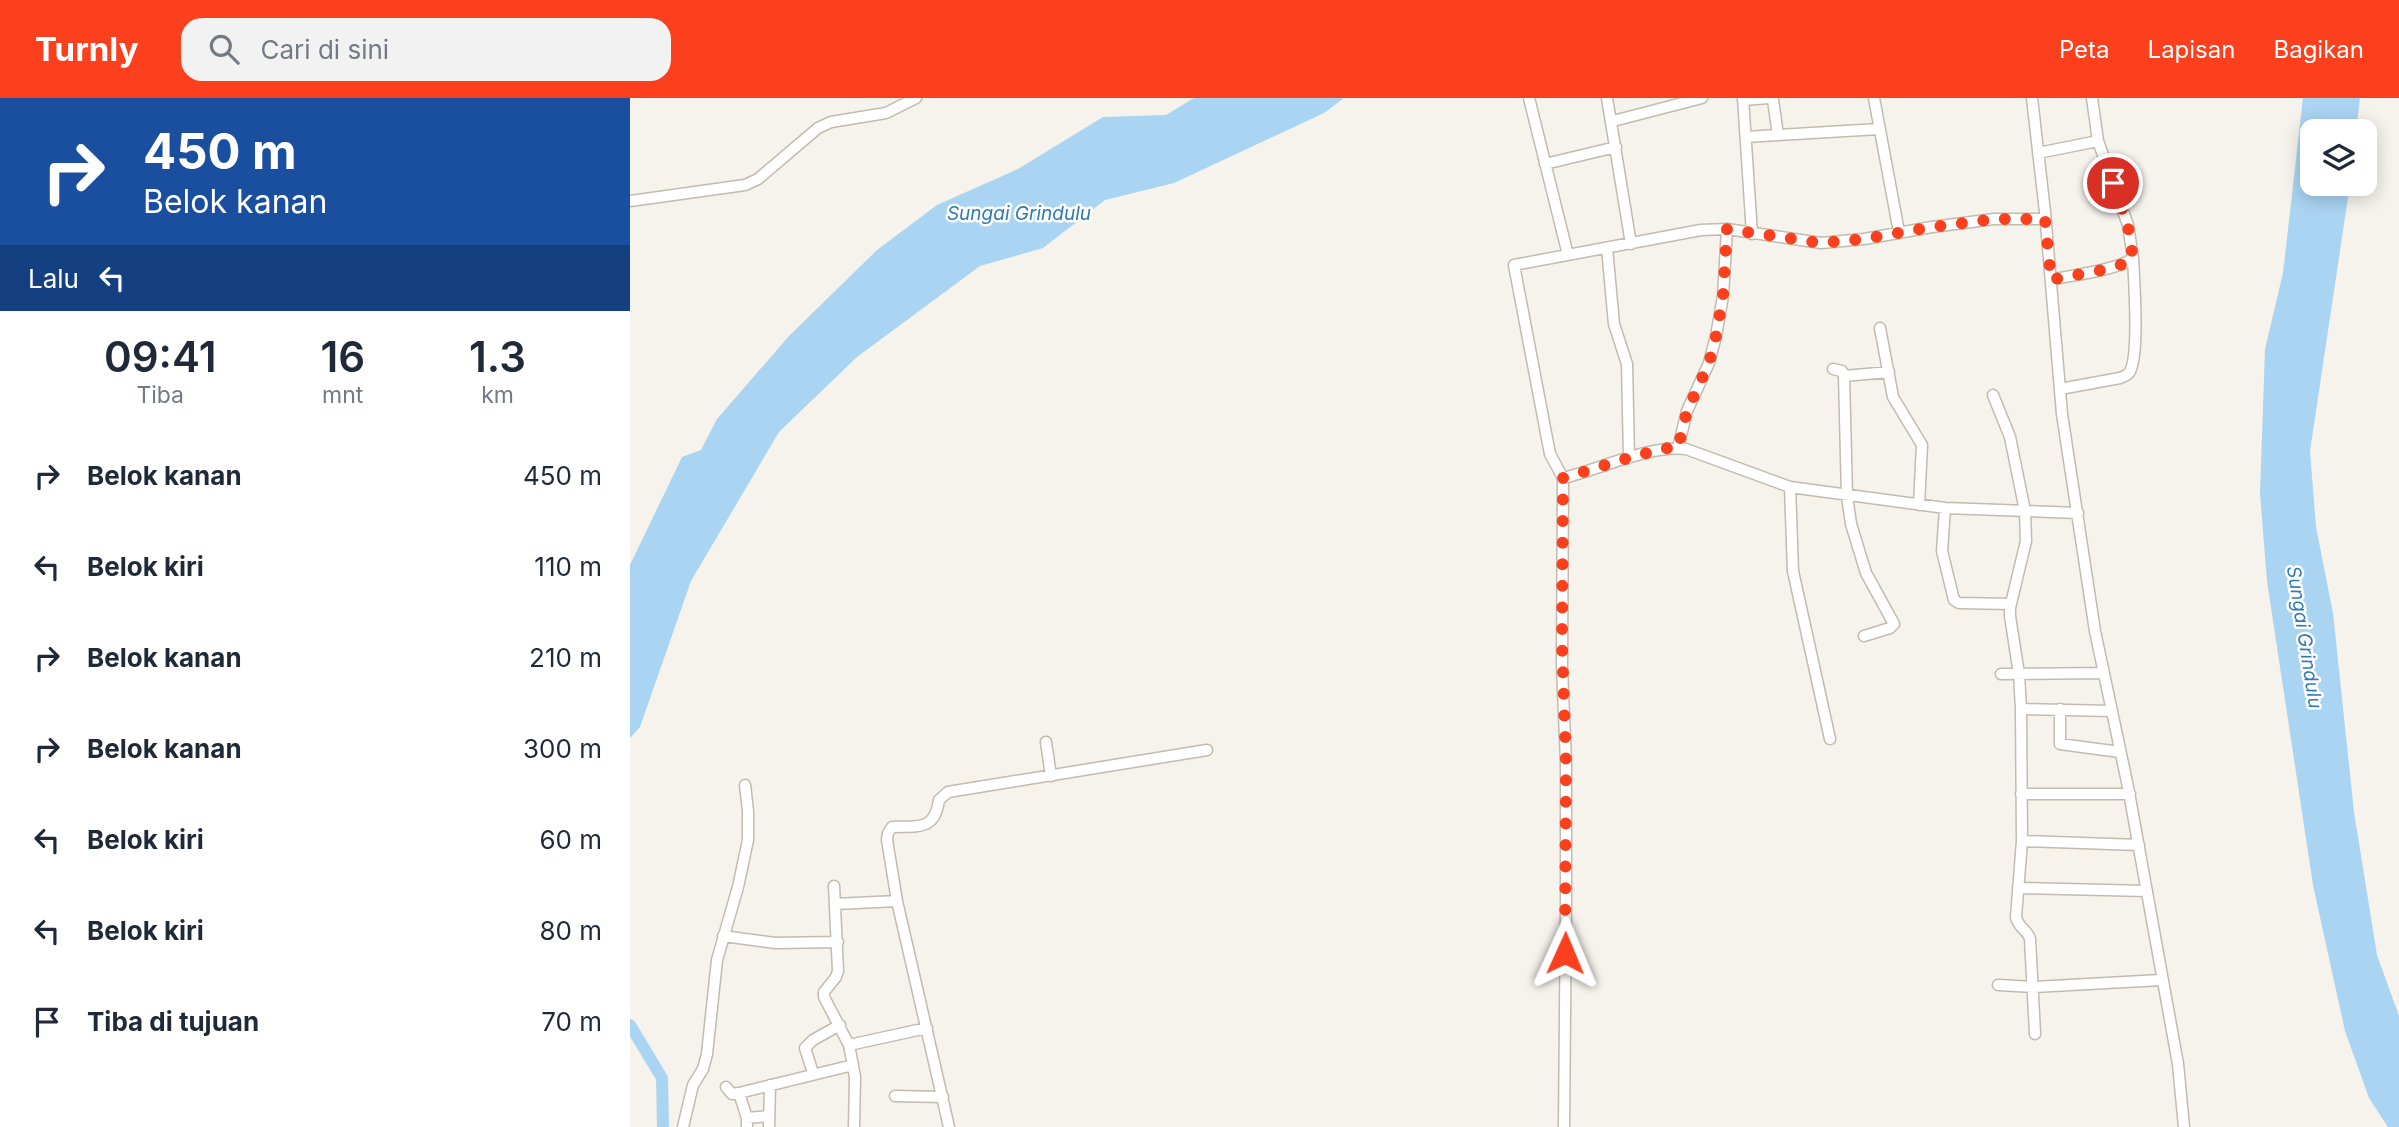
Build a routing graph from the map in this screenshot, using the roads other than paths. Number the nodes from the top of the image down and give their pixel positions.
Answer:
1 (916, 98) edge
2 (1529, 98) edge
3 (1607, 98) edge
4 (1702, 98) edge
5 (1874, 98) edge
6 (2032, 98) edge
7 (2092, 98) edge
8 (1743, 99) edge
9 (1613, 121) junction
10 (1879, 129) junction
11 (1778, 135) junction
12 (1746, 137) junction
13 (2098, 141) junction
14 (1616, 147) junction
15 (2038, 153) junction
16 (1545, 164) junction
17 (630, 201) edge
18 (2045, 219) junction
19 (1727, 229) junction
20 (1899, 232) junction
21 (1752, 234) junction
22 (1631, 244) junction
23 (1607, 248) junction
24 (1568, 255) junction
25 (2133, 258) junction
26 (2051, 280) junction
27 (1880, 328) dead end
28 (1833, 369) dead end
29 (1889, 372) junction
30 (1844, 376) junction
31 (2060, 389) junction
32 (1993, 395) dead end
33 (1678, 448) junction
34 (1629, 458) junction
35 (1563, 478) junction
36 (1790, 487) junction
37 (1847, 496) junction
38 (1919, 505) junction
39 (1944, 508) junction
40 (2025, 511) junction
41 (2078, 513) junction
42 (2011, 604) junction
43 (1864, 636) dead end
44 (2104, 673) junction
45 (2001, 674) dead end
46 (2019, 674) junction
47 (2021, 709) junction
48 (2060, 709) junction
49 (2112, 711) junction
50 (1830, 739) dead end
51 (1045, 742) dead end
52 (1207, 750) dead end
53 (2120, 752) junction
54 (1051, 776) junction
55 (745, 785) dead end
56 (2021, 794) junction
57 (2130, 794) junction
58 (2022, 841) junction
59 (2139, 845) junction
60 (834, 887) dead end
61 (2018, 888) junction
62 (2147, 891) junction
63 (897, 901) junction
64 (835, 904) junction
65 (723, 936) junction
66 (838, 942) junction
67 (2161, 980) junction
68 (1998, 985) dead end
69 (2034, 986) junction
70 (840, 1025) junction
71 (927, 1028) junction
72 (2035, 1034) dead end
73 (849, 1045) junction
74 (853, 1065) junction
75 (813, 1073) junction
76 (770, 1085) junction
77 (726, 1087) dead end
78 (739, 1093) junction
79 (895, 1096) dead end
80 (943, 1097) junction
81 (769, 1116) junction
82 (747, 1123) edge
83 (683, 1127) edge
84 (769, 1127) edge
85 (854, 1127) edge
86 (949, 1127) edge
87 (1564, 1127) edge
88 (2184, 1127) edge

1 - 17 street
2 - 16 street
3 - 9 street
4 - 9 street
5 - 10 street
6 - 15 street
7 - 13 street
8 - 11 street
8 - 12 street
9 - 14 street
10 - 11 street
10 - 20 street
11 - 12 street
12 - 21 street
13 - 15 street
13 - 25 street
14 - 16 street
14 - 22 street
15 - 18 street
16 - 24 street
18 - 20 street
18 - 26 street
19 - 21 street
19 - 22 street
19 - 33 street
20 - 21 street
22 - 23 street
23 - 24 street
23 - 34 street
24 - 35 street
25 - 26 street
25 - 31 street
26 - 31 street
27 - 29 street
28 - 30 street
29 - 30 street
29 - 38 street
30 - 37 street
31 - 41 street
32 - 40 street
33 - 34 street
33 - 36 street
34 - 35 street
35 - 87 street
36 - 37 street
36 - 50 street
37 - 38 street
37 - 43 street
38 - 39 street
39 - 40 street
39 - 42 street
40 - 41 street
40 - 42 street
41 - 44 street
42 - 46 street
44 - 46 street
44 - 49 street
45 - 46 street
46 - 47 street
47 - 48 street
47 - 56 street
48 - 49 street
48 - 53 street
49 - 53 street
51 - 54 street
52 - 54 street
53 - 57 street
54 - 63 street
55 - 65 street
56 - 57 street
56 - 58 street
57 - 59 street
58 - 59 street
58 - 61 street
59 - 62 street
60 - 64 street
61 - 62 street
61 - 69 street
62 - 67 street
63 - 64 street
63 - 71 street
64 - 66 street
65 - 66 street
65 - 83 street
66 - 70 street
67 - 69 street
67 - 88 street
68 - 69 street
69 - 72 street
70 - 73 street
70 - 75 street
71 - 73 street
71 - 80 street
73 - 74 street
74 - 75 street
74 - 85 street
75 - 76 street
76 - 78 street
76 - 81 street
77 - 78 street
78 - 82 street
79 - 80 street
80 - 86 street
81 - 82 street
81 - 84 street

